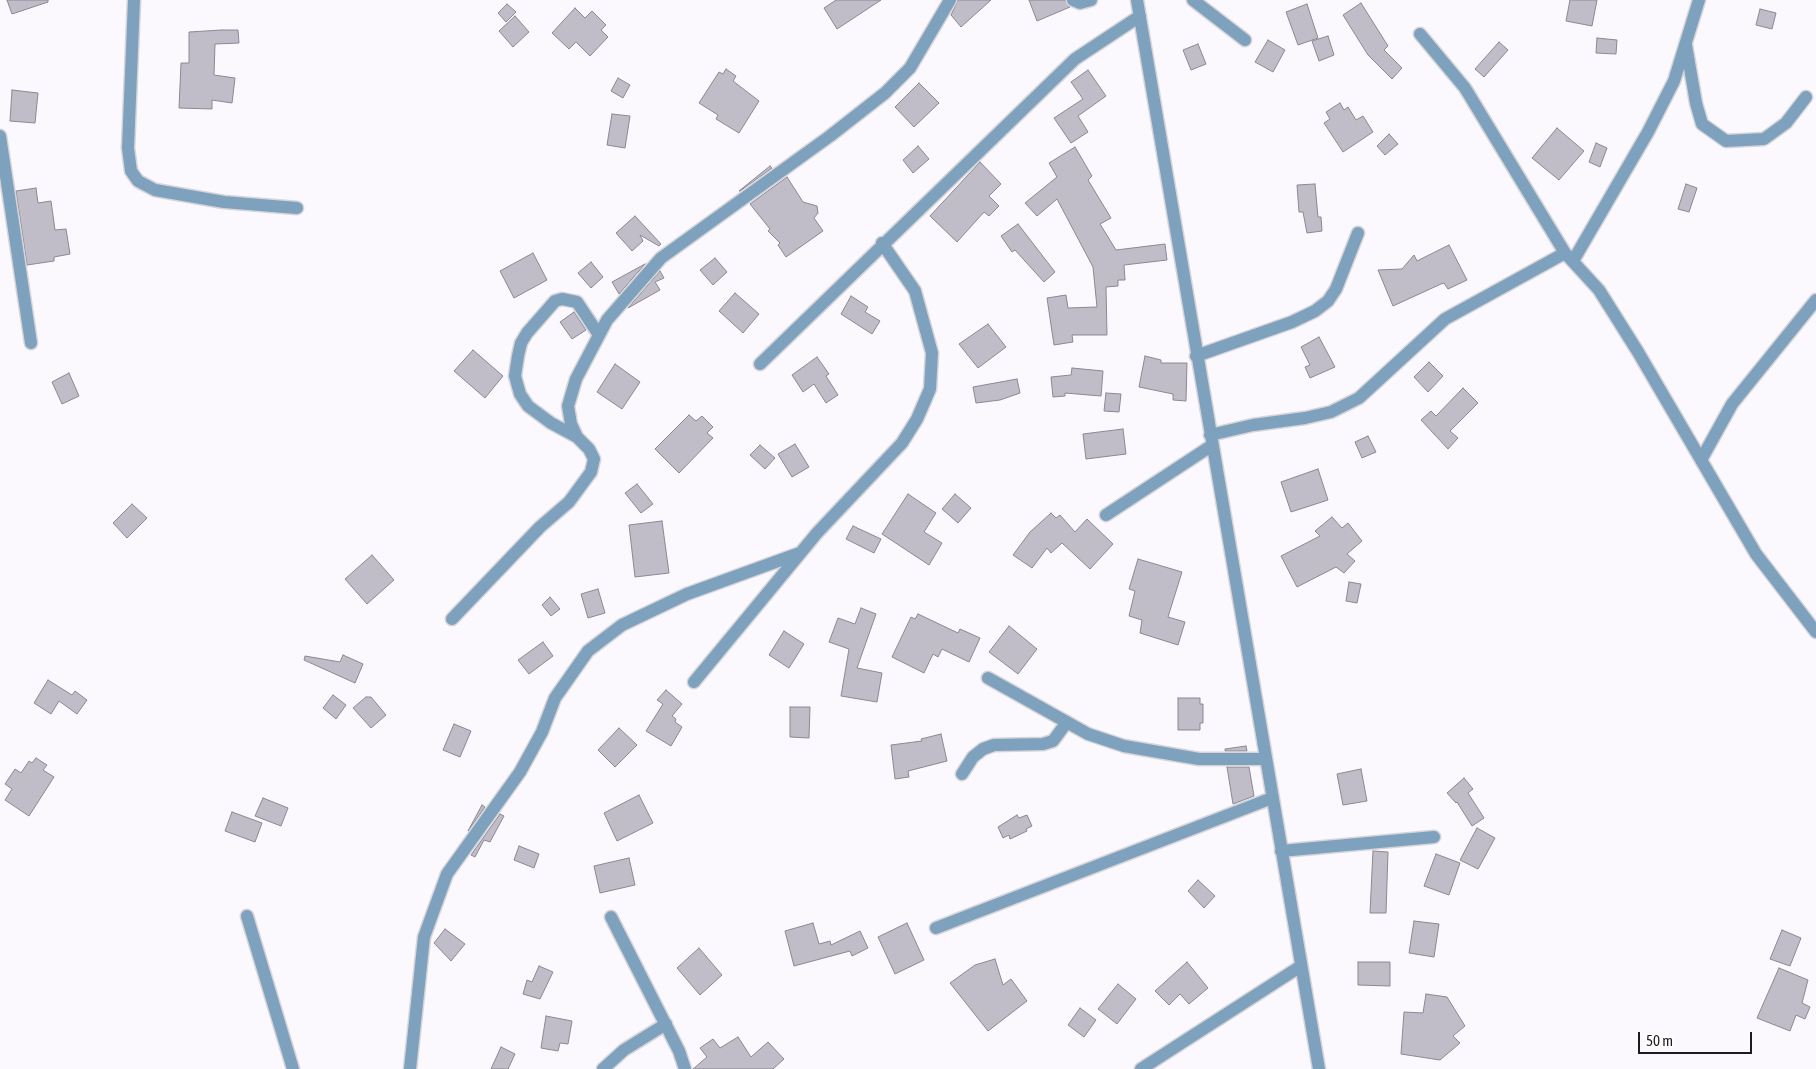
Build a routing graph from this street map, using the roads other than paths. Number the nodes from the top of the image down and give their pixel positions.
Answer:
1 (134, 0) edge
2 (950, 0) edge
3 (1072, 0) edge
4 (1091, 0) edge
5 (1137, 0) edge
6 (1193, 0) edge
7 (1699, 0) edge
8 (1140, 16) junction
9 (1420, 34) dead end
10 (1244, 40) dead end
11 (1686, 43) junction
12 (1806, 97) dead end
13 (0, 136) edge
14 (297, 208) dead end
15 (1358, 233) dead end
16 (882, 243) junction
17 (1569, 257) junction
18 (1816, 300) edge
19 (599, 335) junction
20 (31, 343) dead end
21 (1196, 356) junction
22 (760, 364) dead end
23 (577, 437) junction
24 (1211, 440) junction
25 (1701, 460) junction
26 (1106, 515) dead end
27 (800, 553) junction
28 (452, 619) dead end
29 (1816, 632) edge
30 (988, 678) dead end
31 (694, 682) dead end
32 (1067, 722) junction
33 (1265, 759) junction
34 (962, 774) dead end
35 (1272, 798) junction
36 (1434, 837) dead end
37 (1281, 852) junction
38 (246, 916) dead end
39 (611, 917) dead end
40 (936, 928) dead end
41 (1301, 966) junction
42 (666, 1024) junction
43 (293, 1069) edge
44 (410, 1069) edge
45 (603, 1069) edge
46 (685, 1069) edge
47 (1141, 1069) edge
48 (1319, 1069) edge

1 - 14 street
2 - 19 street
3 - 4 street
5 - 8 street
6 - 10 street
7 - 11 street
8 - 16 street
8 - 21 street
9 - 17 street
11 - 12 street
11 - 17 street
13 - 20 street
15 - 21 street
16 - 22 street
16 - 27 street
17 - 24 street
17 - 25 street
18 - 25 street
19 - 23 street
19 - 23 street
21 - 24 street
23 - 28 street
24 - 26 street
24 - 33 street
25 - 29 street
27 - 31 street
27 - 44 street
30 - 32 street
32 - 33 street
32 - 34 street
33 - 35 street
35 - 37 street
35 - 40 street
36 - 37 street
37 - 41 street
38 - 43 street
39 - 42 street
41 - 47 street
41 - 48 street
42 - 45 street
42 - 46 street

